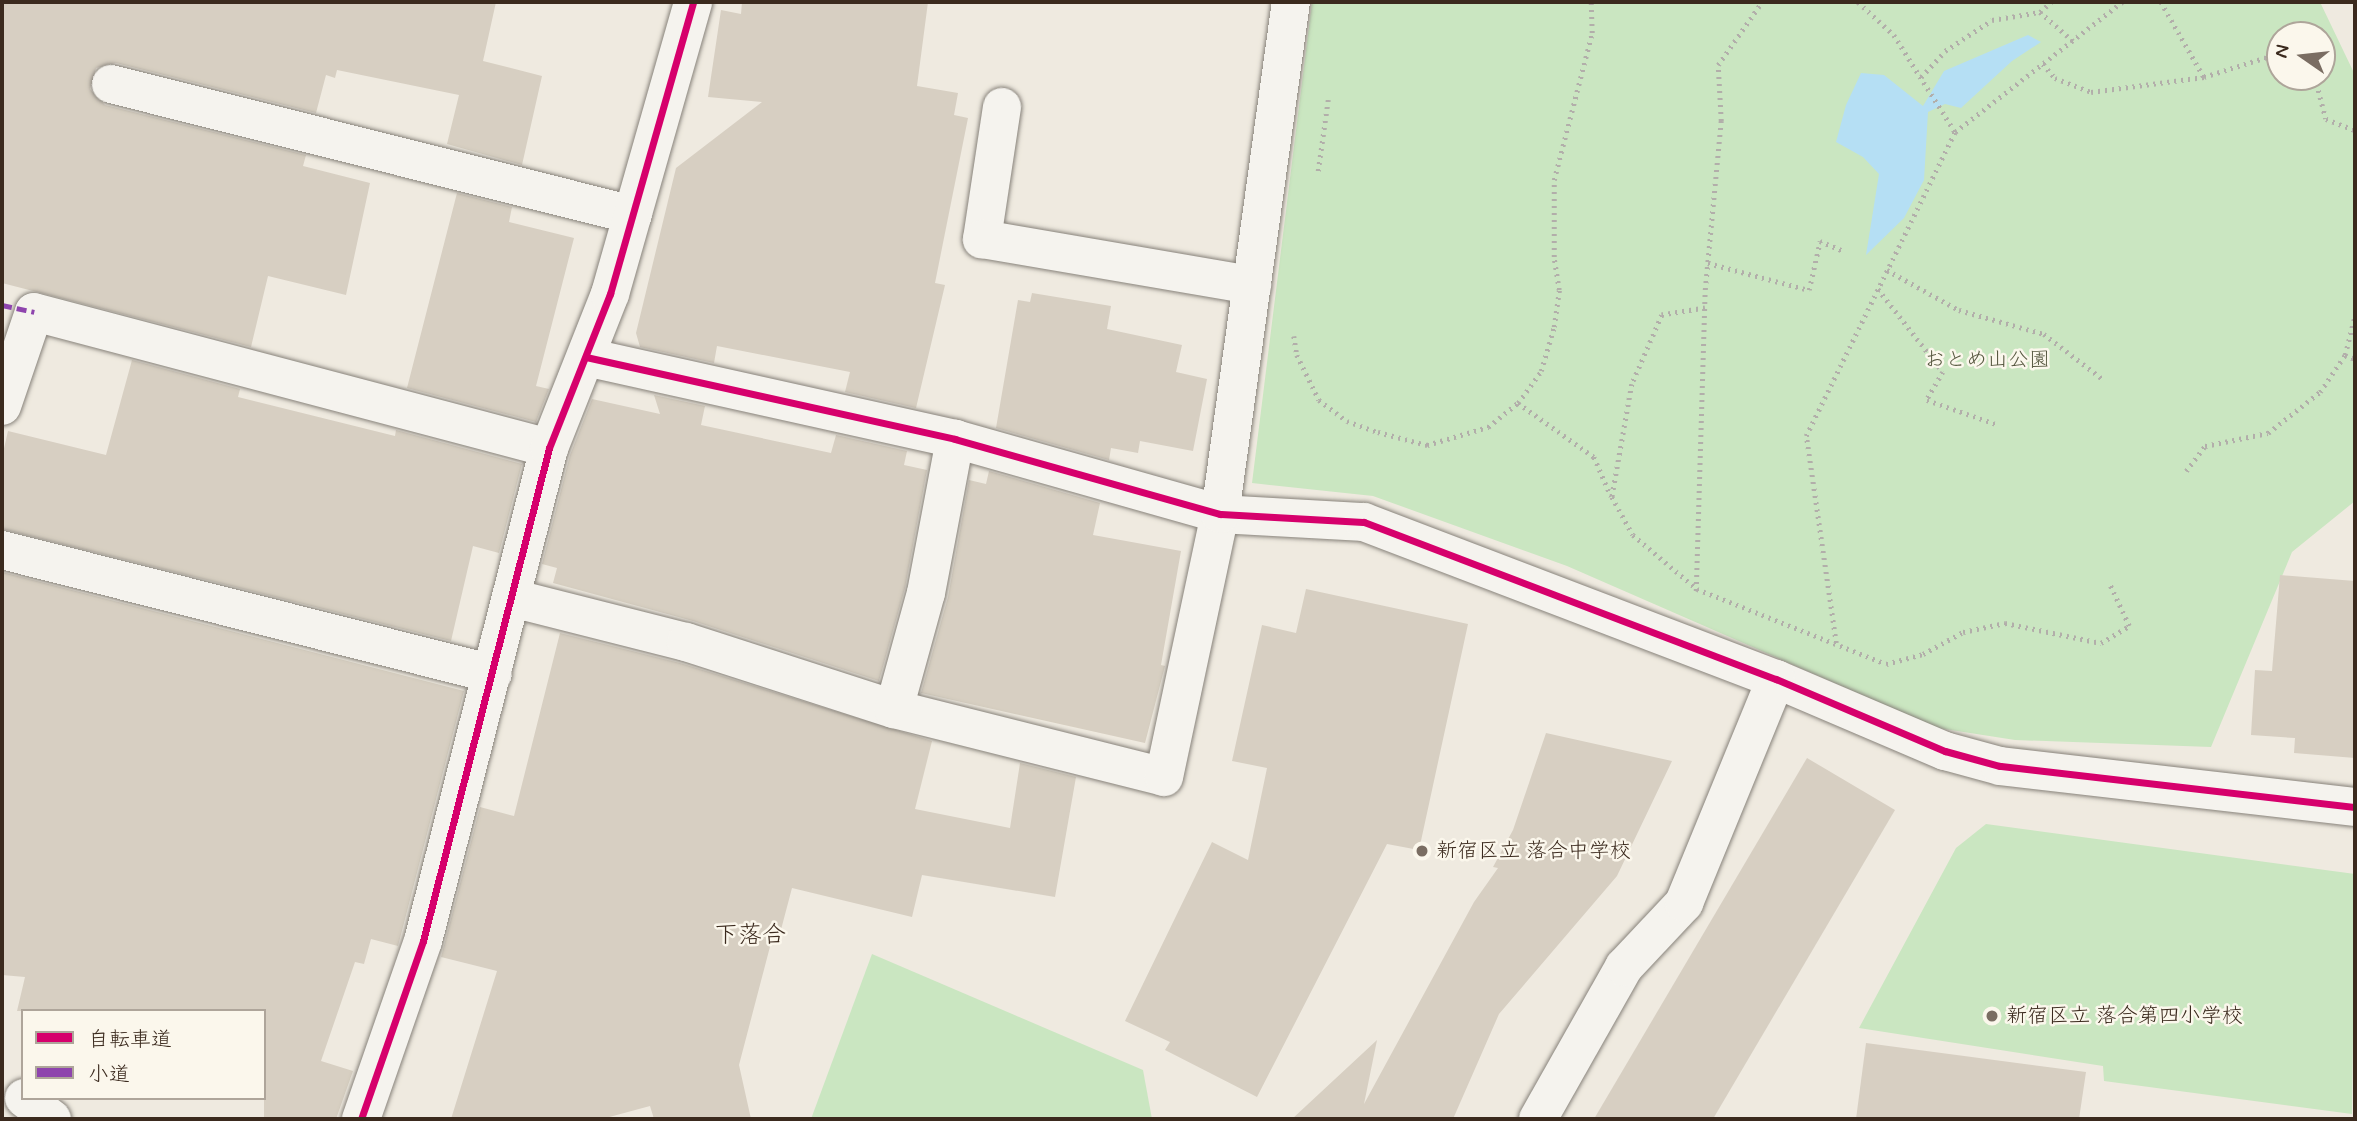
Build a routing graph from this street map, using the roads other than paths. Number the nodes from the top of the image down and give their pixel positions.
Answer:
1 (693, 2) edge
2 (1291, 2) edge
3 (111, 84) dead end
4 (1003, 107) dead end
5 (633, 215) junction
6 (1252, 285) junction
7 (586, 357) junction
8 (2, 406) edge
9 (955, 439) junction
10 (549, 448) junction
11 (1220, 514) junction
12 (2, 550) edge
13 (512, 598) junction
14 (493, 674) junction
15 (1776, 679) junction
16 (894, 709) junction
17 (2355, 807) edge
18 (2, 1081) edge
19 (21, 1096) edge
20 (27, 1100) edge
21 (52, 1119) edge
22 (361, 1119) edge
23 (1538, 1119) edge

1 - 5 street
2 - 6 street
3 - 5 street
4 - 6 street
5 - 7 street
6 - 11 street
7 - 9 street
7 - 10 street
8 - 10 street
9 - 11 street
9 - 16 street
10 - 13 street
11 - 15 street
11 - 16 street
12 - 14 street
13 - 14 street
13 - 16 street
14 - 22 street
15 - 17 street
15 - 23 street
18 - 19 street
20 - 21 street

